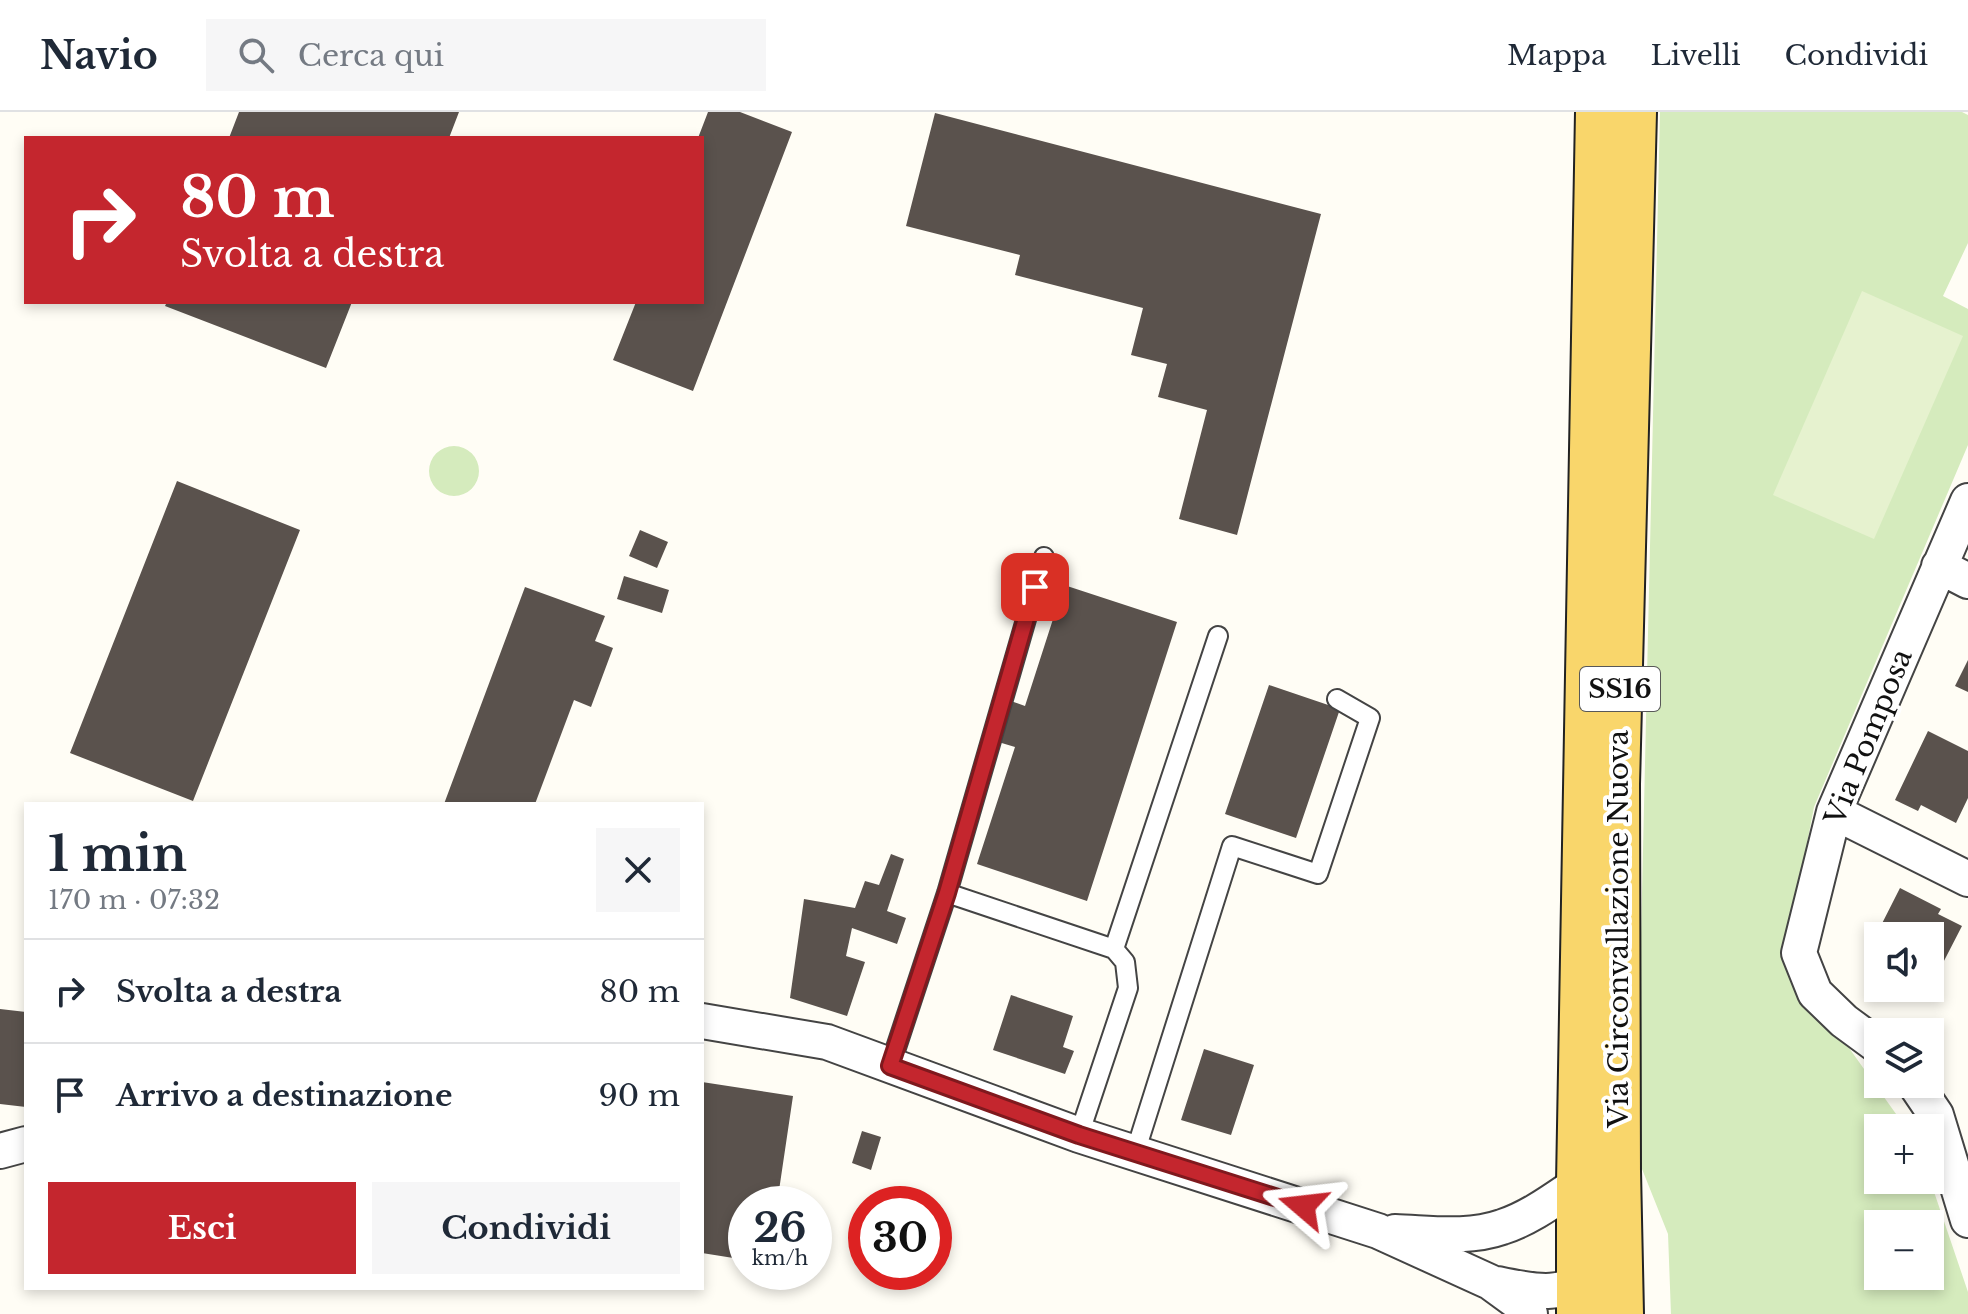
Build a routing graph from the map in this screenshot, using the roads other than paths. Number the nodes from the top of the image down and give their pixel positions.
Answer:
1 (1598, 112) edge
2 (1634, 112) edge
3 (1968, 501) edge
4 (1044, 557) dead end
5 (1953, 574) edge
6 (1218, 636) dead end
7 (1337, 699) dead end
8 (1834, 812) junction
9 (1968, 879) edge
10 (947, 893) junction
11 (1114, 949) junction
12 (704, 1021) edge
13 (1864, 1036) edge
14 (890, 1066) junction
15 (1924, 1098) edge
16 (1079, 1135) junction
17 (24, 1145) edge
18 (0, 1151) edge
19 (1135, 1153) junction
20 (1958, 1156) edge
21 (1579, 1183) junction
22 (1968, 1220) edge
23 (1502, 1228) junction
24 (1378, 1231) junction
25 (1579, 1238) junction
26 (1620, 1265) junction
27 (1490, 1282) junction
28 (1579, 1300) edge
29 (1530, 1314) edge
30 (1621, 1314) edge

1 - 21 main road, Via Circonvallazione Nuova / SS16
2 - 26 main road, Via Circonvallazione Nuova / SS16
3 - 5 street, Via Pomposa
4 - 10 lane
5 - 8 street, Via Pomposa
6 - 11 lane
7 - 19 lane
8 - 9 street
8 - 13 street, Via Pomposa
10 - 11 lane
10 - 14 lane
11 - 16 lane
12 - 14 street
14 - 16 street
15 - 20 street
16 - 19 street
17 - 18 street
19 - 24 street
20 - 22 street
21 - 23 street
21 - 25 main road, Via Circonvallazione Nuova / SS16
23 - 24 street
23 - 25 street
24 - 27 street
25 - 26 street
25 - 28 main road, Via Circonvallazione Nuova / SS16
26 - 28 street
26 - 30 main road, Via Circonvallazione Nuova / SS16
27 - 28 street
27 - 29 street

